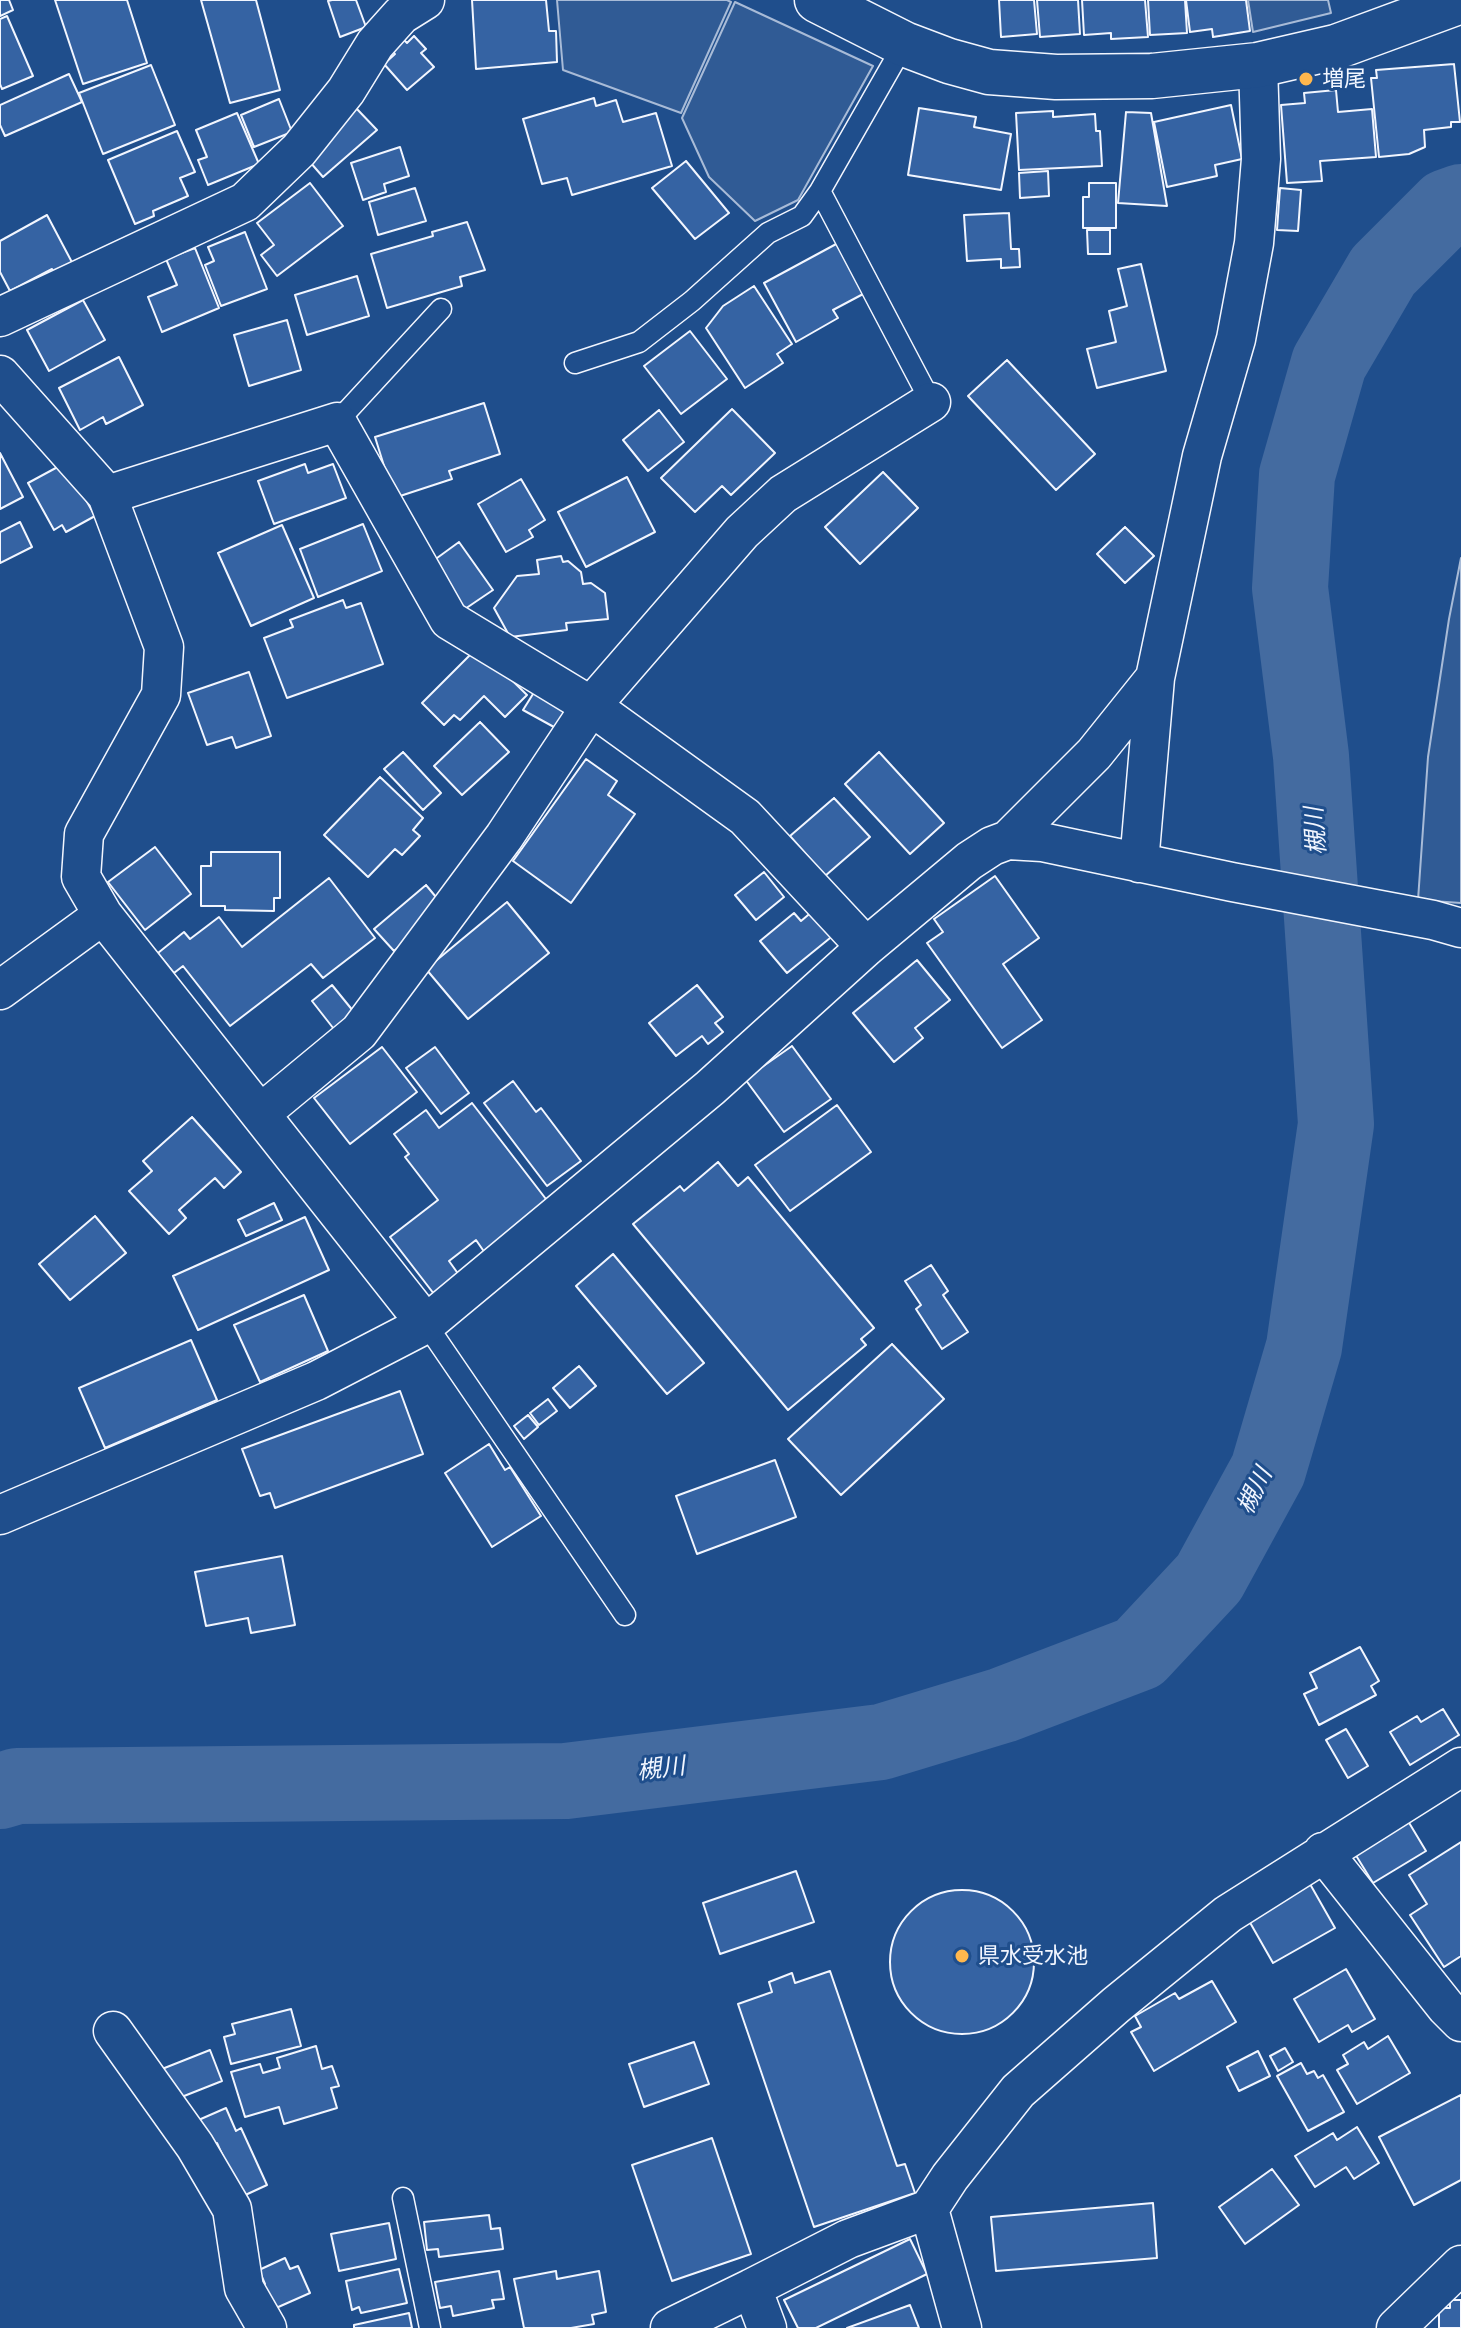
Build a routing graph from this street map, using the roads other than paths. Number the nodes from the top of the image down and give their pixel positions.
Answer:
1 (425, 0) edge
2 (817, 0) edge
3 (1461, 1) edge
4 (904, 44) junction
5 (1258, 65) junction
6 (820, 191) junction
7 (441, 309) dead end
8 (0, 317) edge
9 (575, 363) dead end
10 (0, 375) edge
11 (931, 402) joint
12 (337, 422) junction
13 (107, 495) junction
14 (1155, 678) junction
15 (591, 706) junction
16 (1008, 840) junction
17 (1139, 863) junction
18 (103, 915) junction
19 (1447, 924) edge
20 (866, 947) junction
21 (0, 990) edge
22 (260, 1114) junction
23 (426, 1324) junction
24 (0, 1515) edge
25 (625, 1615) dead end
26 (1461, 1767) edge
27 (1323, 1852) junction
28 (1461, 2022) edge
29 (113, 2031) dead end
30 (403, 2198) dead end
31 (929, 2209) junction
32 (1461, 2265) edge
33 (752, 2288) junction
34 (267, 2328) edge
35 (430, 2328) edge
36 (670, 2328) edge
37 (767, 2328) edge
38 (962, 2328) edge
39 (1396, 2328) edge

1 - 8 street
2 - 4 street
3 - 5 street
4 - 5 street
4 - 6 lane
5 - 14 street
6 - 9 lane
6 - 11 lane
7 - 12 lane
10 - 13 street
11 - 15 street
12 - 13 street
12 - 15 street
13 - 18 street
14 - 16 street
14 - 17 street
15 - 20 street
15 - 22 street
16 - 17 street
16 - 20 street
17 - 19 street
18 - 21 street
18 - 22 street
20 - 23 street
22 - 23 street
23 - 24 street
23 - 25 lane
26 - 27 street
27 - 28 street
27 - 31 street
29 - 34 street
30 - 35 lane
31 - 33 street
31 - 38 street
32 - 39 street
33 - 36 street
33 - 37 street

